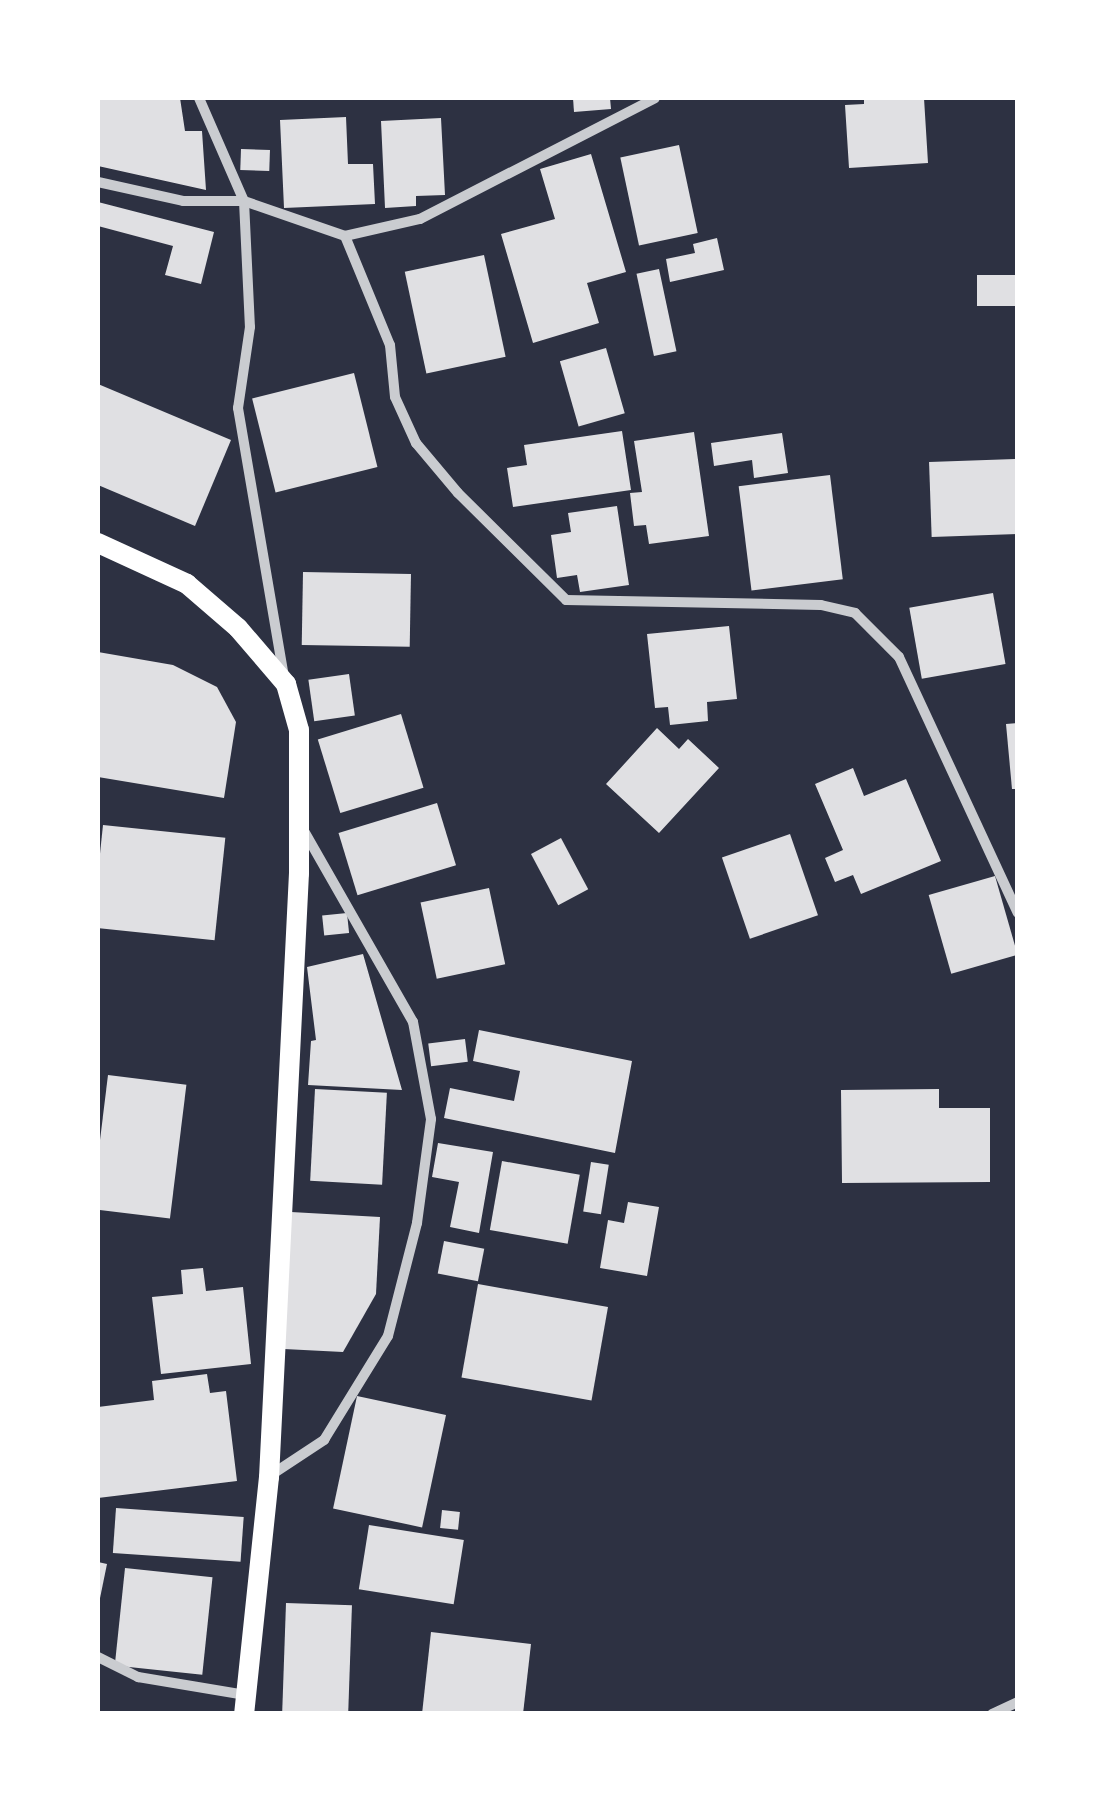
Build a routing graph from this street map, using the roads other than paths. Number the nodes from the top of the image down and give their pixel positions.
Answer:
1 (199, 98) edge
2 (654, 98) edge
3 (98, 182) edge
4 (244, 201) junction
5 (345, 236) junction
6 (98, 542) edge
7 (286, 684) junction
8 (300, 824) junction
9 (1018, 912) edge
10 (269, 1477) junction
11 (98, 1656) edge
12 (1018, 1702) edge
13 (245, 1704) edge
14 (992, 1714) edge

1 - 4 street
2 - 5 street
3 - 4 street
4 - 5 street
4 - 7 street
5 - 9 street
6 - 7 main road
7 - 8 main road
8 - 10 main road
8 - 10 street
10 - 13 main road
11 - 13 street
12 - 14 street

